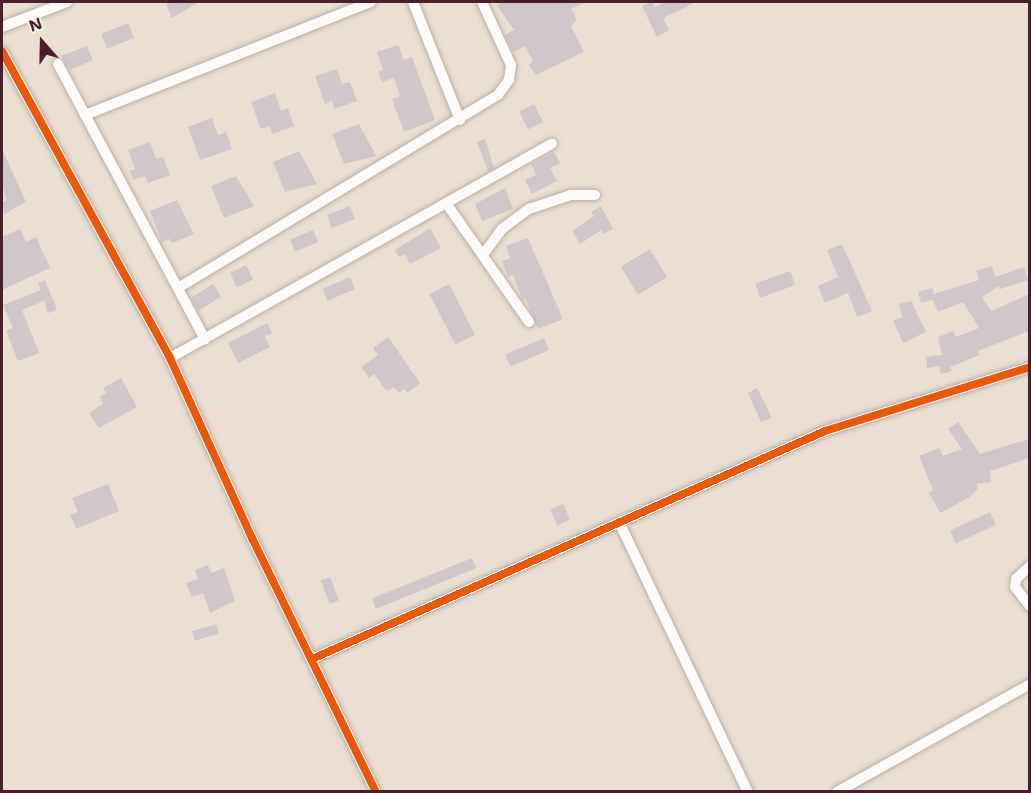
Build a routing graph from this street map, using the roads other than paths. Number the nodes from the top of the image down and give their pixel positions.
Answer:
1 (67, 2) edge
2 (370, 2) edge
3 (413, 2) edge
4 (482, 2) edge
5 (2, 27) edge
6 (2, 51) edge
7 (58, 64) dead end
8 (85, 115) junction
9 (460, 120) junction
10 (552, 144) dead end
11 (595, 195) dead end
12 (446, 203) junction
13 (483, 255) junction
14 (178, 288) junction
15 (529, 322) dead end
16 (205, 339) junction
17 (170, 357) junction
18 (1029, 367) edge
19 (620, 524) junction
20 (1029, 566) edge
21 (1029, 606) edge
22 (312, 659) junction
23 (1029, 684) edge
24 (376, 792) edge
25 (748, 792) edge
26 (837, 792) edge

1 - 5 street
2 - 8 street
3 - 9 street
4 - 9 street
6 - 17 street
7 - 8 street
8 - 14 street
9 - 14 street
10 - 12 street
11 - 13 street
12 - 13 street
12 - 16 street
13 - 15 street
14 - 16 street
16 - 17 street
17 - 22 street
18 - 19 street
19 - 22 street
19 - 25 street
20 - 21 street
22 - 24 street
23 - 26 street

